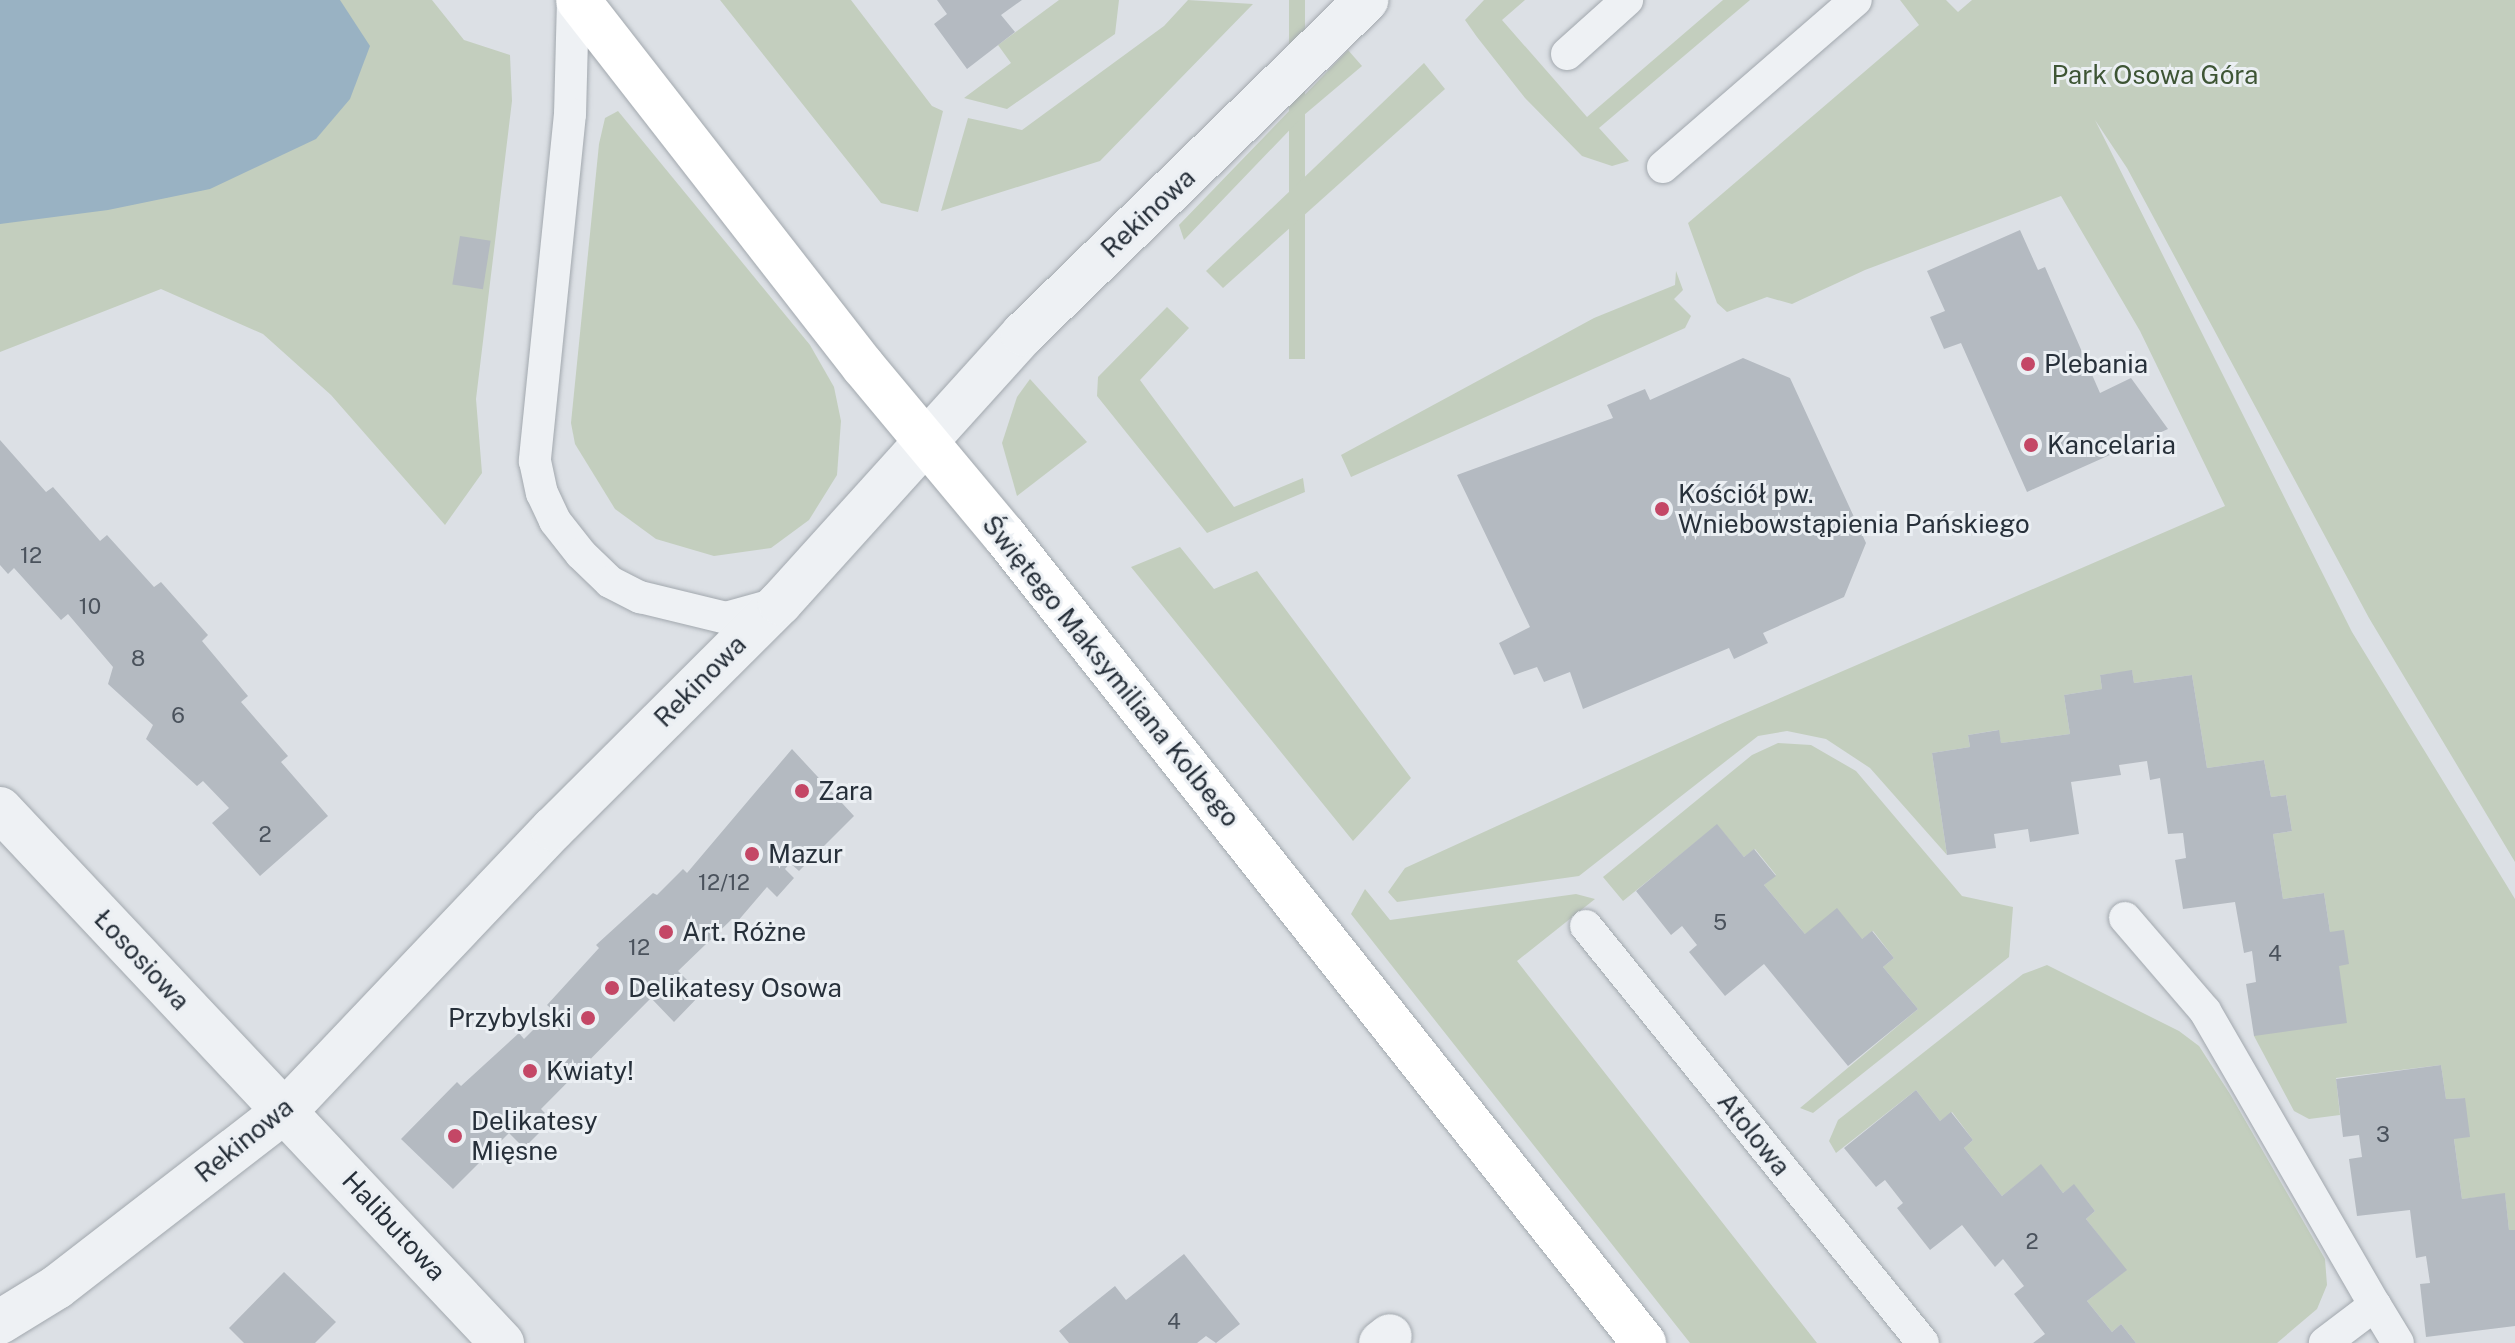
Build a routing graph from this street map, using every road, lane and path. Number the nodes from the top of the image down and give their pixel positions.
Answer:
1 (576, 0) edge
2 (1366, 0) edge
3 (1627, 0) edge
4 (1856, 0) edge
5 (1567, 54) dead end
6 (1663, 167) dead end
7 (926, 443) junction
8 (780, 603) junction
9 (0, 809) edge
10 (2125, 918) dead end
11 (1586, 926) dead end
12 (286, 1110) junction
13 (2375, 1305) junction
14 (0, 1322) edge
15 (502, 1343) edge
16 (1644, 1343) edge
17 (1923, 1343) edge
18 (2325, 1343) edge
19 (2398, 1343) edge

1 - 7 main road, Świętego Maksymiliana Kolbego
1 - 8 lane
2 - 7 street, Rekinowa
3 - 5 lane
4 - 6 lane
7 - 8 street, Rekinowa
7 - 16 main road, Świętego Maksymiliana Kolbego
8 - 12 street, Rekinowa
9 - 12 street, Łososiowa
10 - 13 lane
11 - 17 lane, Atolowa
12 - 14 street, Rekinowa
12 - 15 street, Halibutowa
13 - 18 lane
13 - 19 lane

